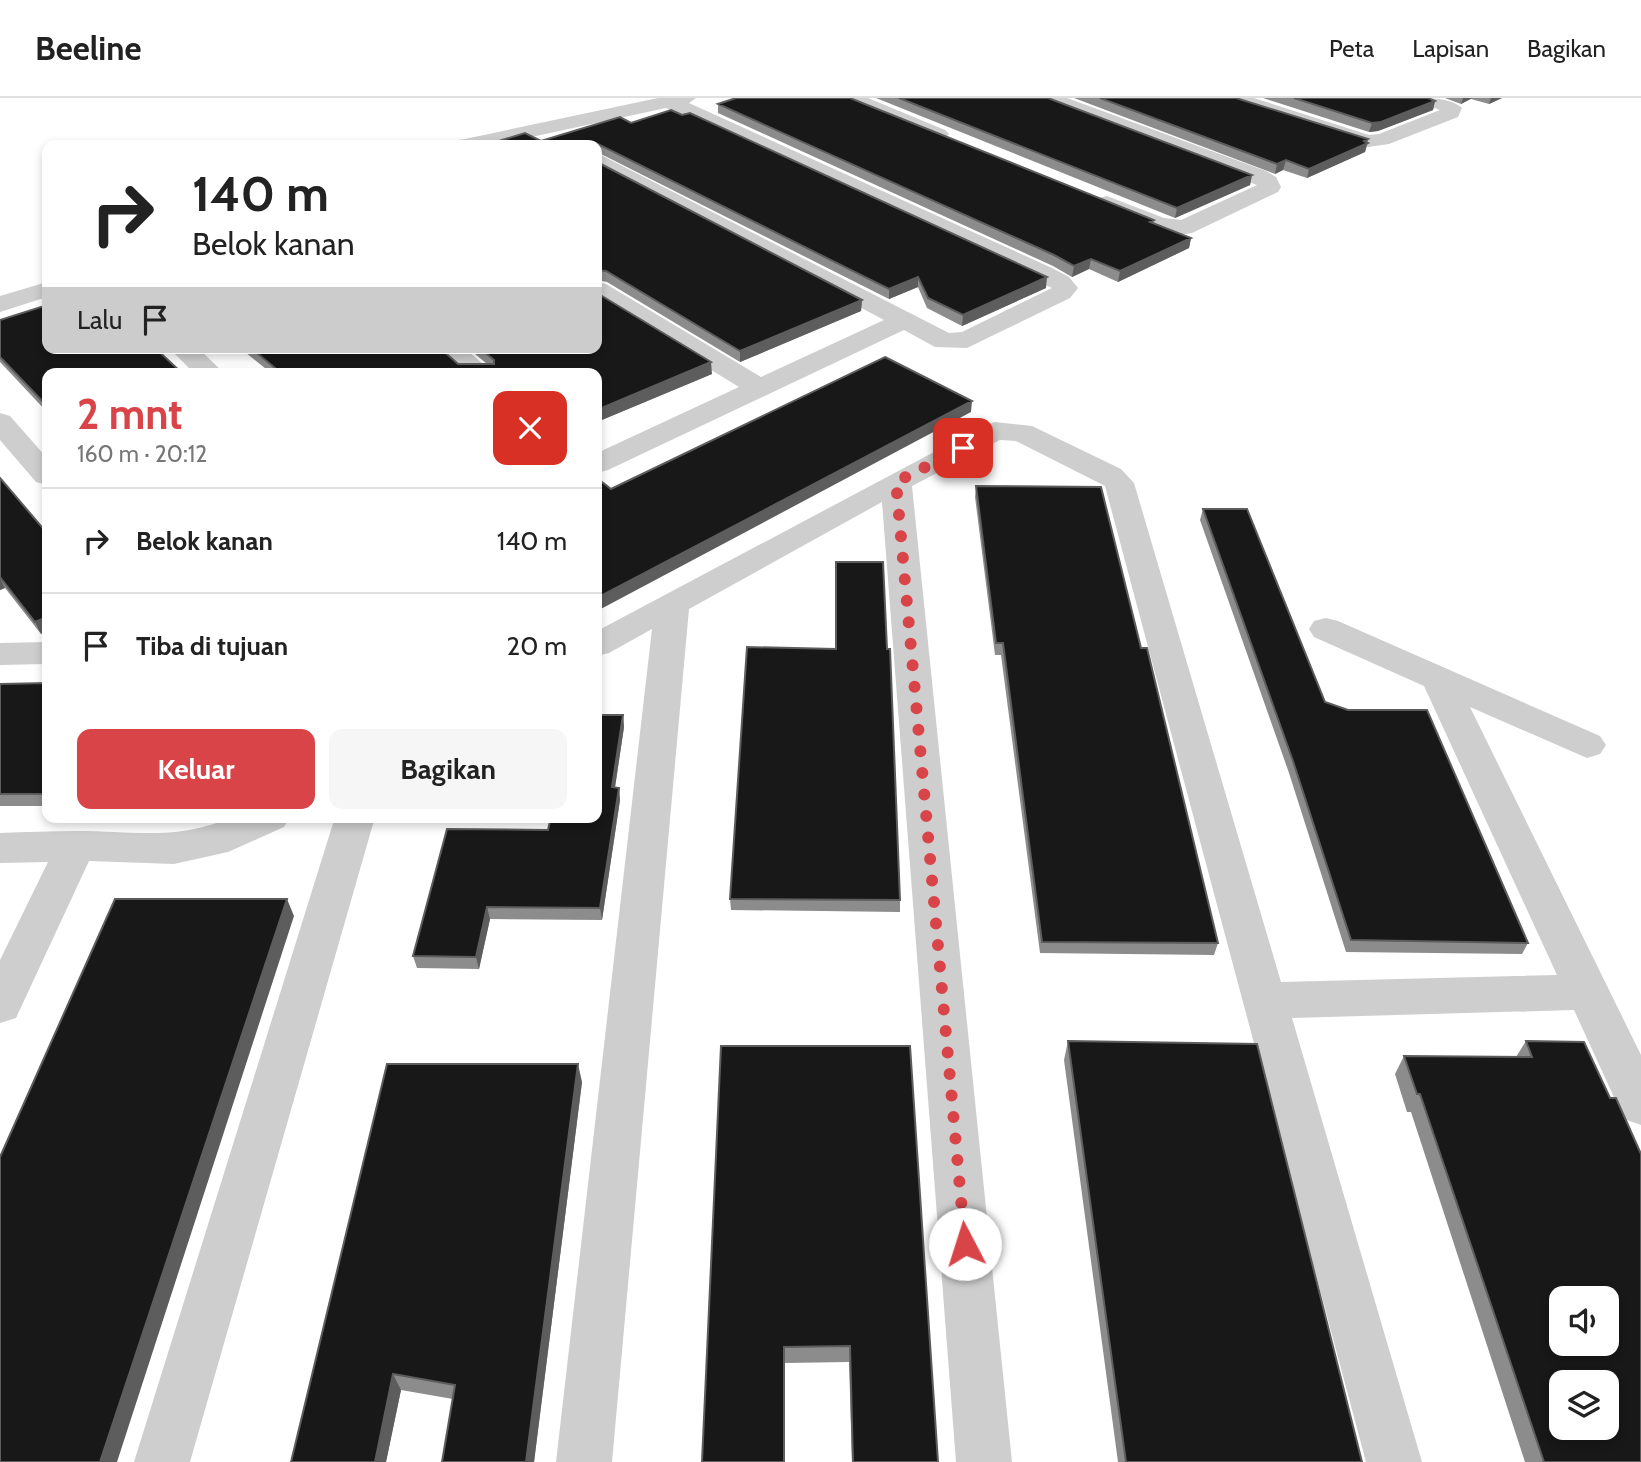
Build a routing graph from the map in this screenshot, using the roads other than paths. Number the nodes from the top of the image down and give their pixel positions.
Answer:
1 (851, 98) edge
2 (1048, 98) edge
3 (1233, 98) edge
4 (1426, 98) edge
5 (677, 100) edge
6 (537, 128) junction
7 (486, 140) edge
8 (560, 140) edge
9 (954, 140) edge
10 (602, 162) edge
11 (1082, 193) edge
12 (42, 291) edge
13 (602, 292) edge
14 (0, 304) edge
15 (905, 320) junction
16 (189, 354) edge
17 (454, 354) edge
18 (204, 368) edge
19 (473, 368) edge
20 (760, 388) junction
21 (0, 422) edge
22 (602, 459) edge
23 (42, 470) edge
24 (896, 482) junction
25 (672, 606) junction
26 (1326, 629) dead end
27 (602, 642) edge
28 (42, 653) edge
29 (0, 654) edge
30 (1439, 681) junction
31 (1587, 745) dead end
32 (257, 823) edge
33 (353, 823) edge
34 (76, 846) junction
35 (0, 848) edge
36 (1587, 992) junction
37 (1266, 1001) junction
38 (0, 1005) edge
39 (1641, 1104) edge
40 (162, 1462) edge
41 (584, 1462) edge
42 (984, 1462) edge
43 (1394, 1462) edge

1 - 9 street
2 - 11 street
3 - 4 street
5 - 6 street
5 - 15 street
6 - 7 street
6 - 8 street
10 - 15 street
12 - 14 street
13 - 20 street
15 - 20 street
16 - 18 street
17 - 19 street
20 - 22 street
21 - 23 street
24 - 25 street
24 - 37 street
24 - 42 street
25 - 27 street
25 - 41 street
26 - 30 street
28 - 29 street
30 - 31 street
30 - 36 street
32 - 34 street
33 - 40 street
34 - 35 street
34 - 38 street
36 - 37 street
36 - 39 street
37 - 43 street

